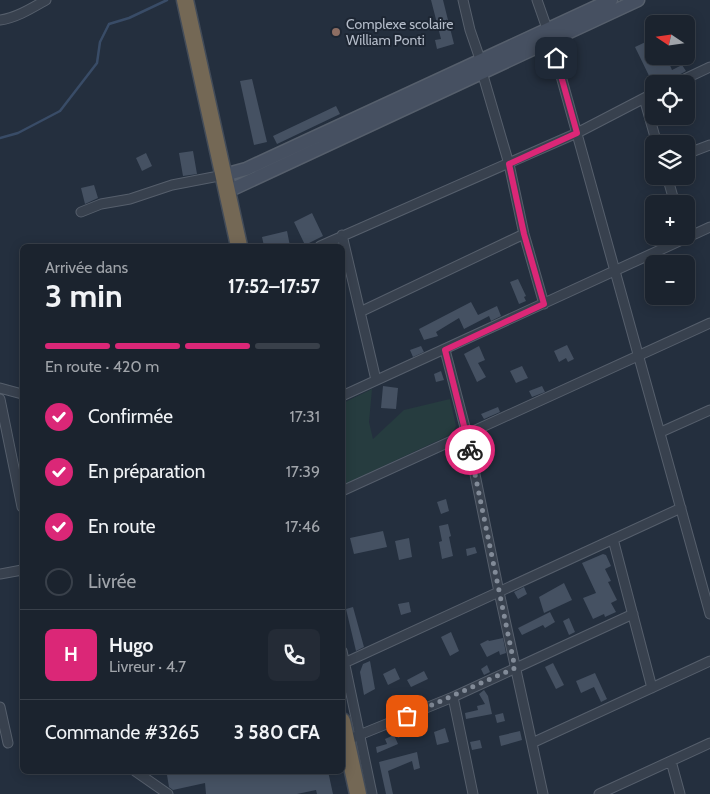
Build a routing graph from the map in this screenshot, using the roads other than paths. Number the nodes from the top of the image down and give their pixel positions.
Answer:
1 (24, 0) edge
2 (46, 0) edge
3 (463, 0) edge
4 (537, 0) edge
5 (611, 0) edge
6 (638, 0) edge
7 (185, 1) edge
8 (27, 10) junction
9 (0, 20) edge
10 (549, 34) junction
11 (480, 59) junction
12 (710, 66) edge
13 (482, 72) junction
14 (692, 75) edge
15 (644, 98) joint
16 (577, 133) junction
17 (654, 135) edge
18 (710, 144) edge
19 (695, 150) edge
20 (509, 164) junction
21 (224, 175) junction
22 (226, 192) junction
23 (81, 212) dead end
24 (710, 227) edge
25 (695, 233) edge
26 (524, 234) junction
27 (342, 236) junction
28 (239, 244) edge
29 (324, 244) edge
30 (344, 244) edge
31 (669, 245) edge
32 (345, 249) edge
33 (616, 271) junction
34 (544, 304) junction
35 (360, 312) junction
36 (710, 324) edge
37 (445, 350) junction
38 (640, 356) junction
39 (376, 380) junction
40 (0, 388) edge
41 (20, 393) edge
42 (345, 395) edge
43 (0, 399) edge
44 (710, 410) edge
45 (660, 432) junction
46 (467, 435) junction
47 (20, 485) edge
48 (345, 490) edge
49 (681, 508) junction
50 (613, 539) junction
51 (20, 570) edge
52 (0, 574) edge
53 (499, 592) junction
54 (633, 614) junction
55 (710, 614) edge
56 (710, 661) edge
57 (345, 663) edge
58 (515, 668) junction
59 (345, 670) edge
60 (652, 688) junction
61 (454, 696) junction
62 (0, 707) edge
63 (345, 726) edge
64 (354, 737) junction
65 (8, 743) dead end
66 (532, 743) junction
67 (710, 743) edge
68 (671, 761) junction
69 (140, 774) edge
70 (168, 794) edge
71 (358, 794) edge
72 (372, 794) edge
73 (473, 794) edge
74 (543, 794) edge
75 (599, 794) edge
76 (680, 794) edge

1 - 8 street
2 - 8 street
3 - 11 street
4 - 10 street
5 - 10 street
6 - 10 street
7 - 21 highway
8 - 9 street
10 - 11 street
10 - 13 street
10 - 16 street
11 - 21 street
12 - 14 street
13 - 20 street
13 - 22 street
15 - 16 street
15 - 17 street
16 - 20 street
16 - 33 street
18 - 19 street
20 - 26 street
20 - 27 street
21 - 22 highway
21 - 23 street
22 - 28 highway
24 - 25 street
26 - 34 street
26 - 35 street
27 - 29 street
27 - 30 street
31 - 33 street
32 - 35 street
33 - 34 street
33 - 38 street
34 - 37 street
35 - 39 street
36 - 38 street
37 - 39 street
37 - 46 street
38 - 45 street
38 - 46 street
39 - 42 street
40 - 41 street
43 - 47 street
44 - 45 street
45 - 49 street
46 - 48 street
46 - 53 street
49 - 50 street
49 - 55 street
50 - 53 street
50 - 54 street
51 - 52 street
53 - 57 street
53 - 58 street
54 - 58 street
54 - 60 street
56 - 60 street
58 - 61 street
58 - 66 street
59 - 64 street
60 - 66 street
61 - 64 street
61 - 73 street
62 - 65 street
63 - 64 highway
64 - 71 highway
64 - 72 street
66 - 74 street
67 - 68 street
68 - 75 street
68 - 76 street
69 - 70 street

